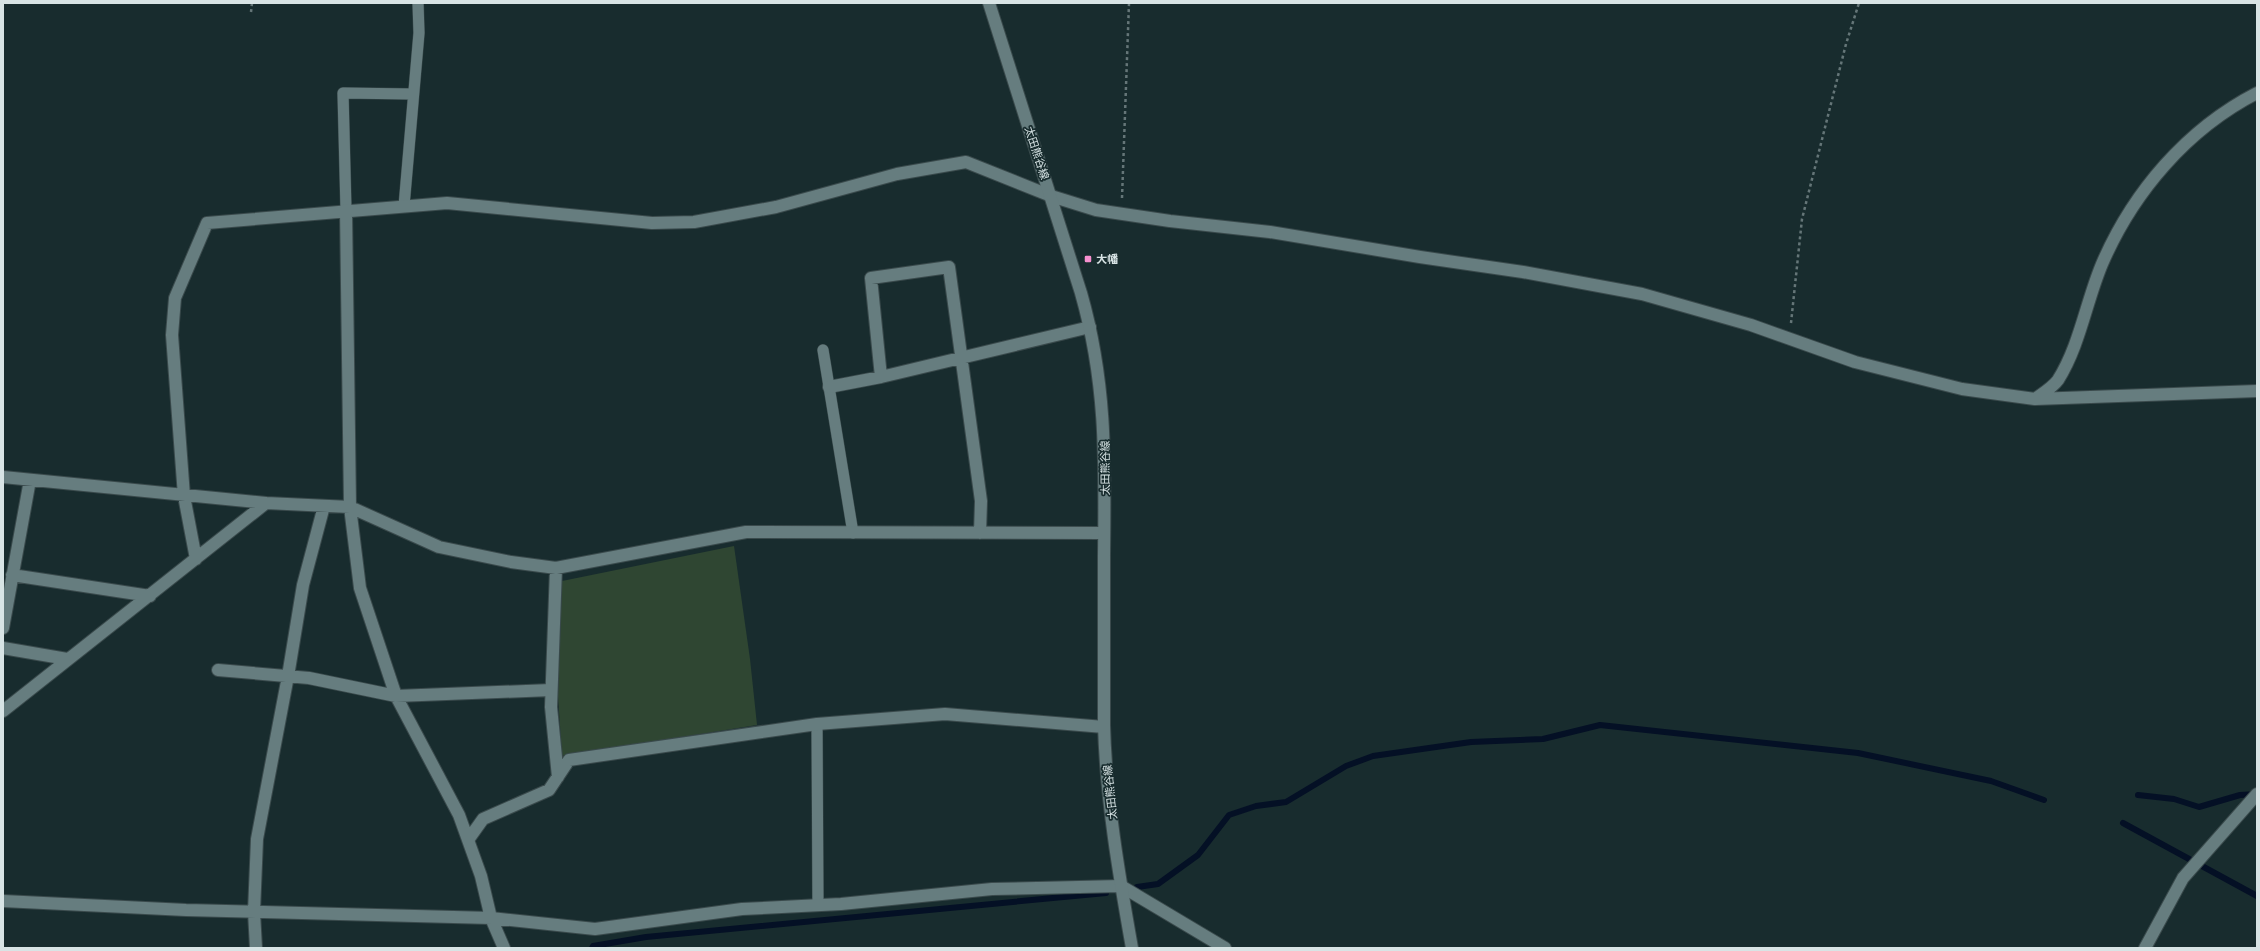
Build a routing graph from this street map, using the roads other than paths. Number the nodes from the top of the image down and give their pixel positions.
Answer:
1 (418, 3) edge
2 (989, 3) edge
3 (2257, 93) edge
4 (412, 94) junction
5 (1051, 196) junction
6 (404, 206) junction
7 (346, 210) junction
8 (1090, 327) junction
9 (823, 350) dead end
10 (961, 358) junction
11 (881, 377) junction
12 (829, 387) junction
13 (2257, 391) edge
14 (2034, 399) junction
15 (3, 477) edge
16 (30, 480) junction
17 (184, 496) junction
18 (266, 503) junction
19 (324, 506) junction
20 (350, 507) junction
21 (853, 533) junction
22 (980, 533) junction
23 (1104, 533) junction
24 (196, 559) junction
25 (556, 568) junction
26 (12, 575) junction
27 (150, 596) junction
28 (3, 628) edge
29 (3, 648) edge
30 (67, 659) junction
31 (218, 670) dead end
32 (288, 676) junction
33 (551, 690) junction
34 (396, 696) junction
35 (3, 711) edge
36 (817, 724) junction
37 (1104, 727) junction
38 (558, 777) junction
39 (2254, 802) edge
40 (468, 840) junction
41 (1121, 886) junction
42 (3, 901) edge
43 (818, 905) junction
44 (254, 912) junction
45 (491, 918) junction
46 (256, 948) edge
47 (504, 948) edge
48 (1132, 948) edge
49 (1225, 948) edge
50 (2145, 948) edge

1 - 4 lane
2 - 5 street, 太田熊谷線
3 - 14 street
4 - 6 lane
4 - 7 lane
5 - 6 street
5 - 8 street, 太田熊谷線
5 - 14 street
6 - 7 street
7 - 17 street
7 - 20 street
8 - 10 street
8 - 23 street, 太田熊谷線
9 - 12 lane
10 - 11 street
10 - 11 street
10 - 22 street
11 - 12 street
12 - 21 lane
13 - 14 street
15 - 16 street
16 - 17 street
16 - 26 street
17 - 18 street
17 - 24 street
18 - 19 street
18 - 24 street
19 - 20 street
19 - 32 street
20 - 25 street
20 - 34 street
21 - 22 street
21 - 25 street
22 - 23 street
23 - 37 street, 太田熊谷線
24 - 27 street
25 - 33 street
26 - 27 street
26 - 28 street
27 - 30 street
29 - 30 street
30 - 35 street
31 - 32 street
32 - 34 street
32 - 44 street
33 - 34 street
33 - 38 street
34 - 40 street
36 - 37 street
36 - 38 street
36 - 43 lane
37 - 41 street, 太田熊谷線
38 - 40 street
39 - 50 street
40 - 45 street
41 - 43 street
41 - 48 street, 太田熊谷線
41 - 49 street
42 - 44 street
43 - 45 street
44 - 45 street
44 - 46 street
45 - 47 street

